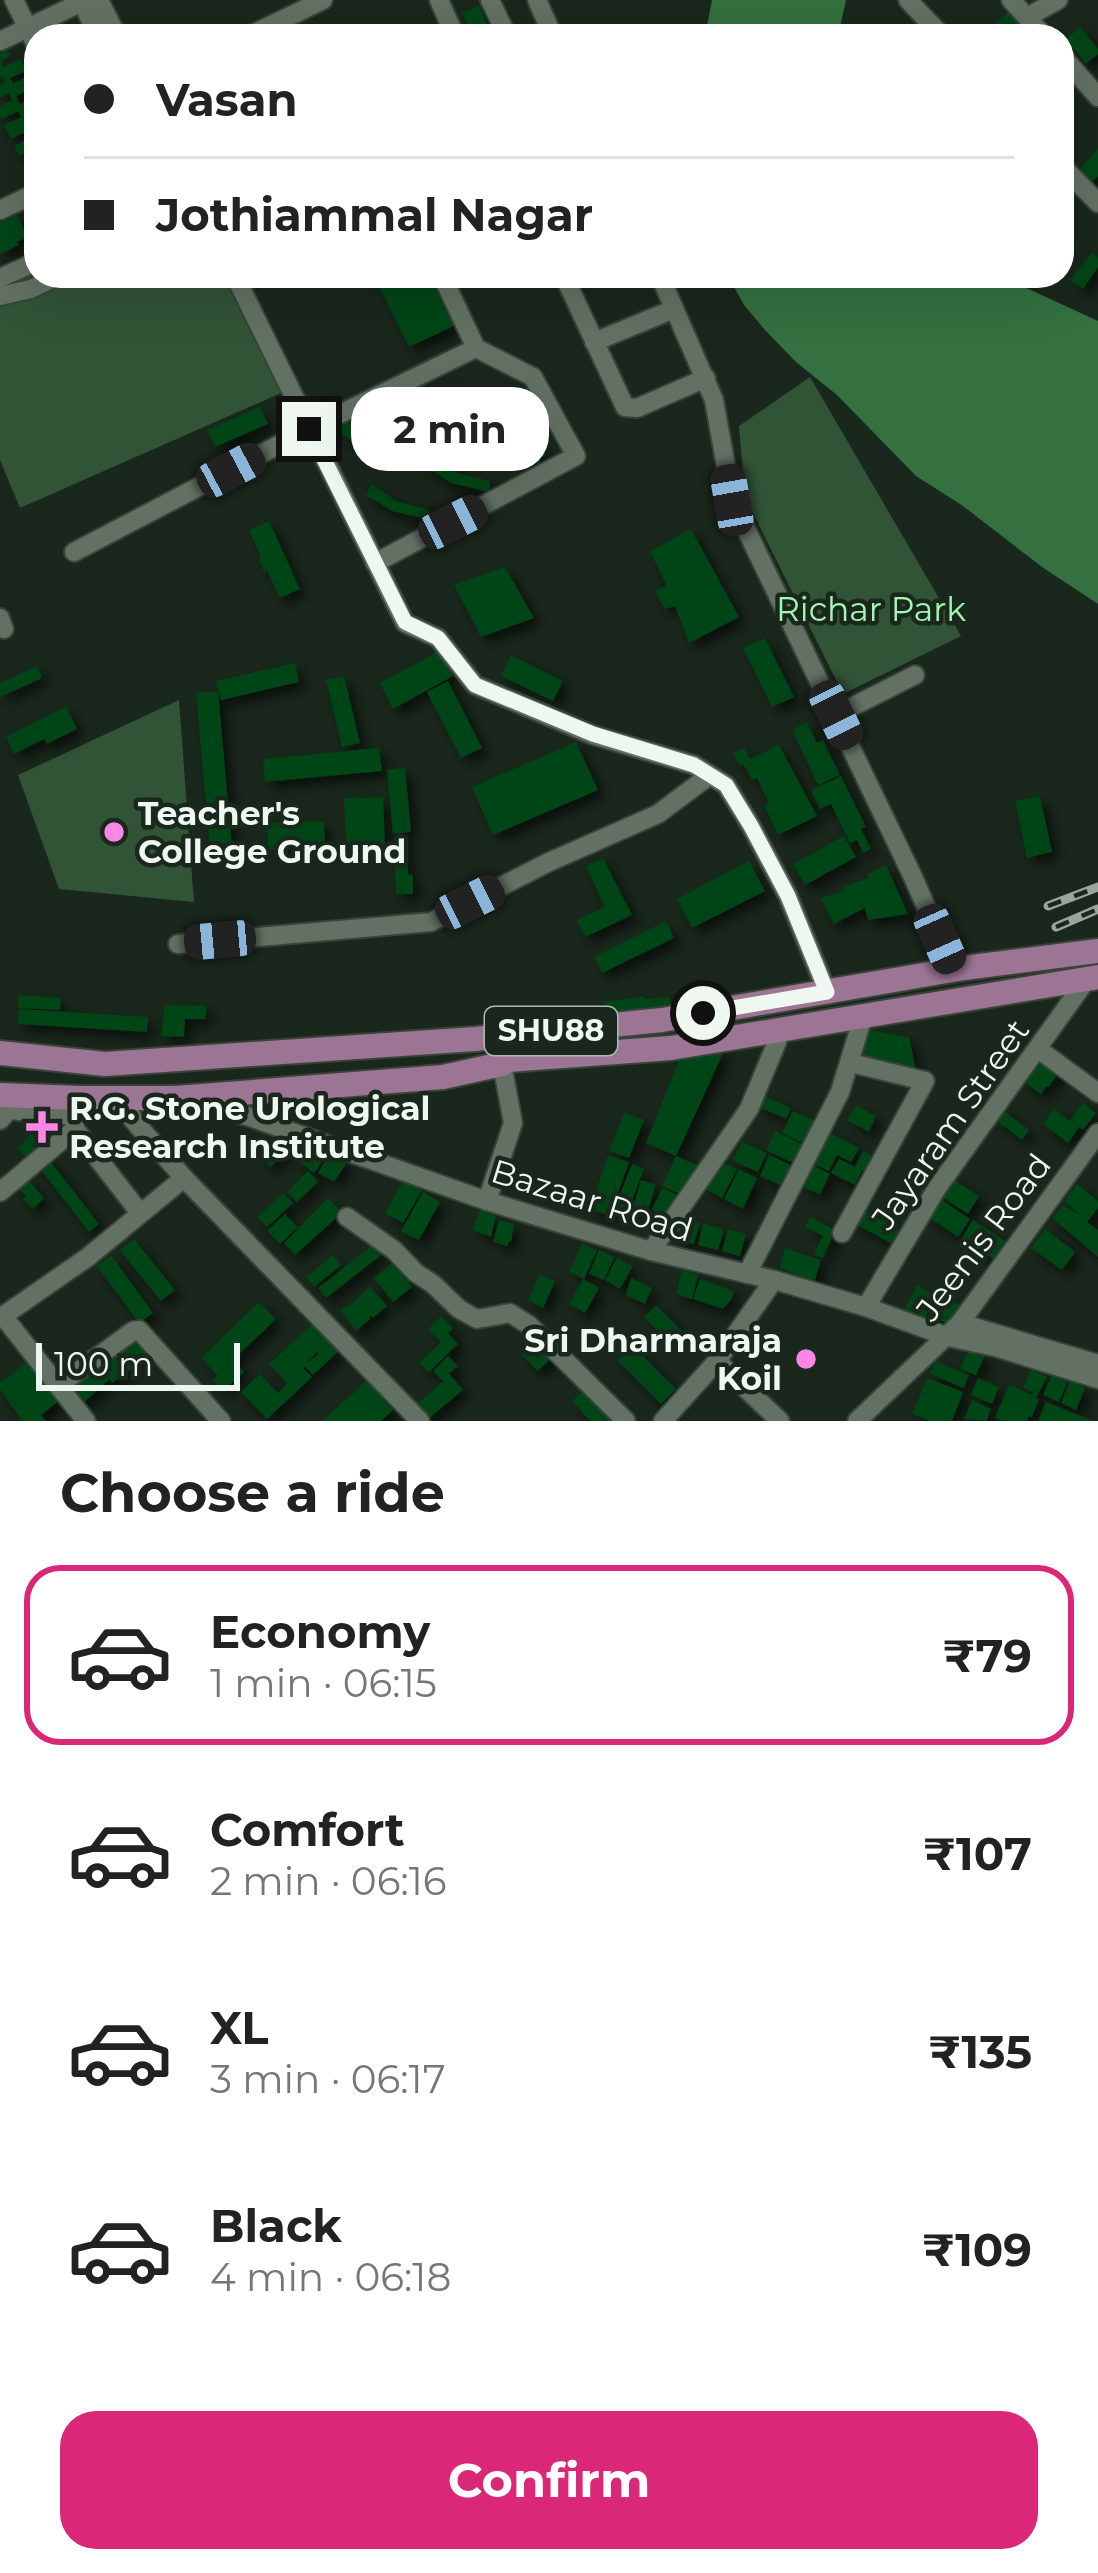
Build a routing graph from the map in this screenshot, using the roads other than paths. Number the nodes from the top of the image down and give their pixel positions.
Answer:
1 (322, 0) edge
2 (908, 0) edge
3 (1011, 0) edge
4 (1058, 0) edge
5 (87, 1) edge
6 (1027, 17) junction
7 (51, 24) edge
8 (107, 24) edge
9 (273, 24) edge
10 (931, 24) edge
11 (1033, 24) edge
12 (1098, 64) edge
13 (1074, 69) edge
14 (1079, 75) junction
15 (1098, 97) edge
16 (1074, 178) edge
17 (1098, 203) edge
18 (33, 288) edge
19 (242, 288) edge
20 (448, 288) edge
21 (570, 288) edge
22 (665, 288) edge
23 (0, 296) edge
24 (674, 309) junction
25 (595, 342) junction
26 (476, 348) junction
27 (706, 378) junction
28 (309, 429) junction
29 (74, 552) dead end
30 (375, 563) junction
31 (915, 675) dead end
32 (836, 715) junction
33 (710, 776) junction
34 (178, 944) dead end
35 (1098, 951) edge
36 (954, 970) junction
37 (1093, 978) edge
38 (827, 992) junction
39 (863, 1017) junction
40 (778, 1042) dead end
41 (1038, 1049) junction
42 (0, 1053) edge
43 (851, 1063) junction
44 (502, 1064) junction
45 (1098, 1094) edge
46 (0, 1095) edge
47 (125, 1097) junction
48 (176, 1098) junction
49 (76, 1114) junction
50 (0, 1120) edge
51 (1098, 1133) edge
52 (184, 1178) junction
53 (0, 1192) edge
54 (488, 1201) junction
55 (140, 1214) junction
56 (347, 1217) dead end
57 (842, 1233) dead end
58 (651, 1251) junction
59 (747, 1274) junction
60 (774, 1280) junction
61 (866, 1306) junction
62 (1, 1317) edge
63 (954, 1330) junction
64 (717, 1361) junction
65 (1098, 1364) edge
66 (1098, 1379) edge
67 (59, 1385) junction
68 (86, 1421) edge
69 (220, 1421) edge
70 (420, 1421) edge
71 (626, 1421) edge
72 (663, 1421) edge
73 (780, 1421) edge
74 (857, 1421) edge

1 - 9 street
2 - 10 street
3 - 6 street
4 - 6 street
5 - 7 street
5 - 8 street
6 - 11 street
12 - 14 street
13 - 14 street
14 - 15 street
16 - 17 street
18 - 23 street
19 - 28 street
20 - 26 street
21 - 25 street
22 - 24 street
24 - 25 street
24 - 27 street
25 - 27 street
26 - 28 street
26 - 30 street
27 - 32 street
28 - 29 street
28 - 30 street
30 - 33 street
31 - 32 street
32 - 36 street
33 - 34 street
33 - 38 street
35 - 36 main road, SHU88
36 - 38 main road, SHU88
37 - 39 main road, SHU88
37 - 41 street, Jayaram Street
38 - 42 main road, SHU88
39 - 43 street
39 - 44 main road, SHU88
40 - 58 street
41 - 45 street
41 - 61 street, Jayaram Street
43 - 57 street
43 - 59 street
44 - 48 main road, SHU88
44 - 54 street
46 - 49 main road, SHU88
47 - 48 main road, SHU88
47 - 49 main road, SHU88
47 - 52 street
48 - 54 street, Bazaar Road
49 - 50 street
49 - 53 street
49 - 55 street
51 - 63 street, Jeenis Road
52 - 55 street
52 - 70 street
54 - 58 street, Bazaar Road
55 - 62 street
56 - 71 street
58 - 59 street, Bazaar Road
59 - 60 street, Bazaar Road
60 - 61 street, Bazaar Road
60 - 64 street
61 - 63 street, Bazaar Road
62 - 67 street
63 - 65 street
63 - 66 street, Bazaar Road
63 - 74 street, Jeenis Road
64 - 72 street
64 - 73 street
67 - 68 street
67 - 69 street

